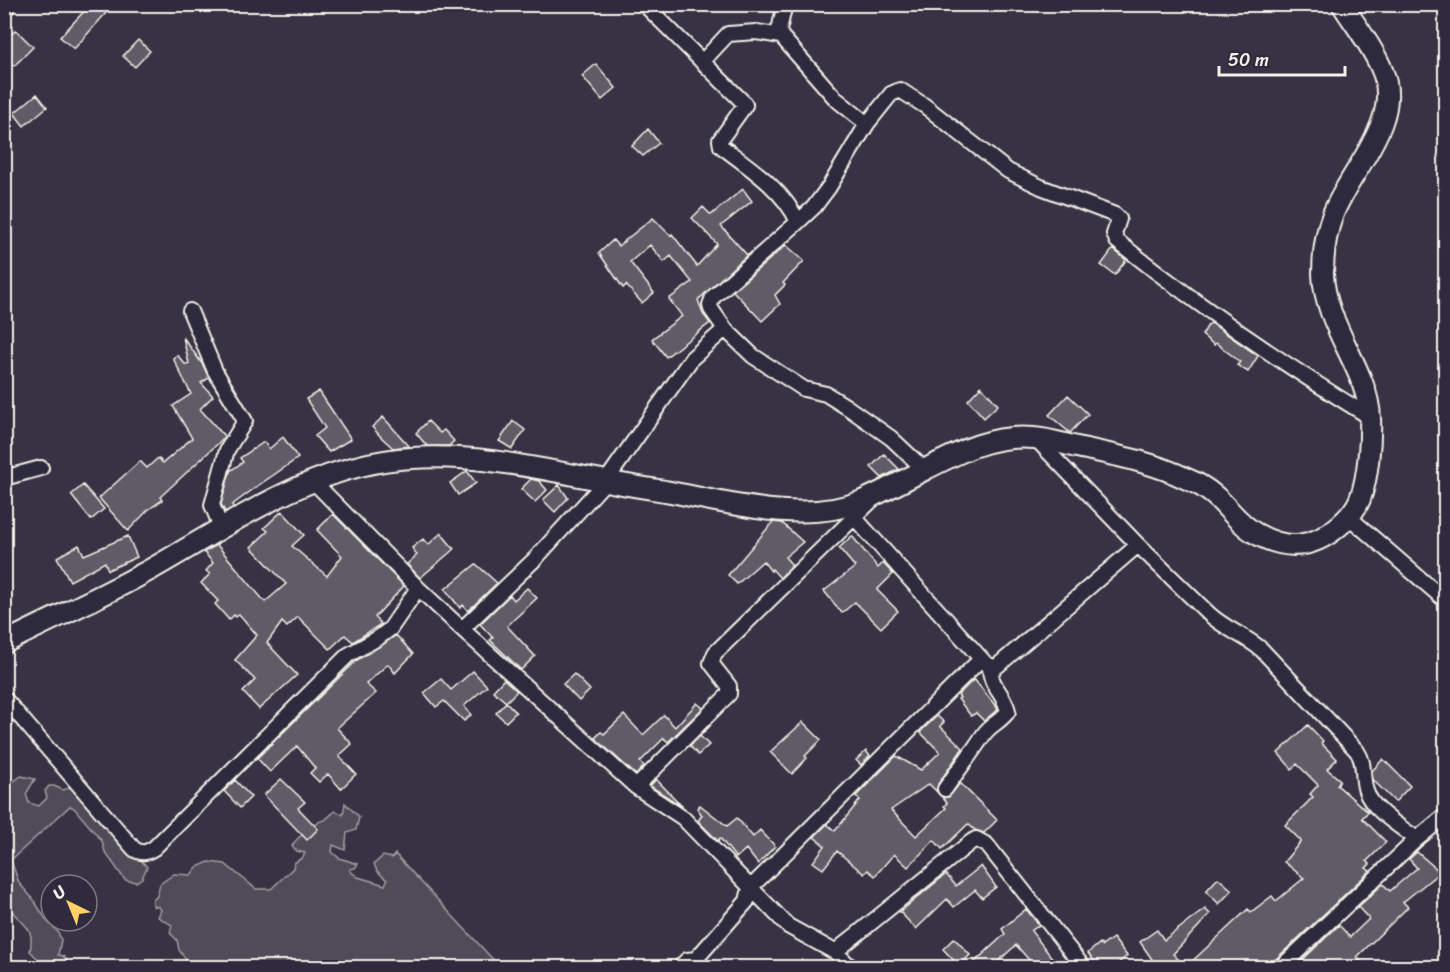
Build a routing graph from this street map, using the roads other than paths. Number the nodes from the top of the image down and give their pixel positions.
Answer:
1 (8, 4) edge
2 (644, 4) edge
3 (785, 4) edge
4 (1342, 4) edge
5 (4, 12) edge
6 (781, 36) junction
7 (702, 62) junction
8 (867, 124) junction
9 (798, 222) junction
10 (190, 311) dead end
11 (725, 329) junction
12 (1370, 417) junction
13 (1035, 438) junction
14 (41, 468) dead end
15 (926, 470) junction
16 (4, 478) edge
17 (312, 480) junction
18 (606, 481) junction
19 (880, 493) junction
20 (854, 517) junction
21 (1348, 517) junction
22 (221, 528) junction
23 (1138, 545) junction
24 (418, 588) junction
25 (1446, 601) edge
26 (462, 629) junction
27 (4, 643) edge
28 (985, 663) junction
29 (4, 698) edge
30 (636, 787) junction
31 (945, 789) dead end
32 (1446, 815) edge
33 (1417, 839) junction
34 (750, 888) junction
35 (835, 952) junction
36 (679, 968) edge
37 (852, 968) edge
38 (1084, 968) edge
39 (1280, 968) edge

1 - 5 street
2 - 7 street
3 - 6 street
4 - 12 street
6 - 7 street
6 - 8 street
7 - 9 street
8 - 9 street
8 - 12 street
9 - 11 street
10 - 22 street
11 - 15 street
11 - 18 street
12 - 21 street
13 - 15 street
13 - 21 street
13 - 23 street
14 - 16 street
15 - 19 street
17 - 18 street
17 - 22 street
17 - 24 street
18 - 19 street
18 - 26 street
19 - 20 street
20 - 28 street
20 - 30 street
21 - 25 street
22 - 27 street
23 - 28 street
23 - 33 street
24 - 26 street
24 - 29 street
26 - 30 street
28 - 31 street
28 - 34 street
30 - 34 street
32 - 33 street
33 - 39 street
34 - 35 street
34 - 36 street
35 - 37 street
35 - 38 street

